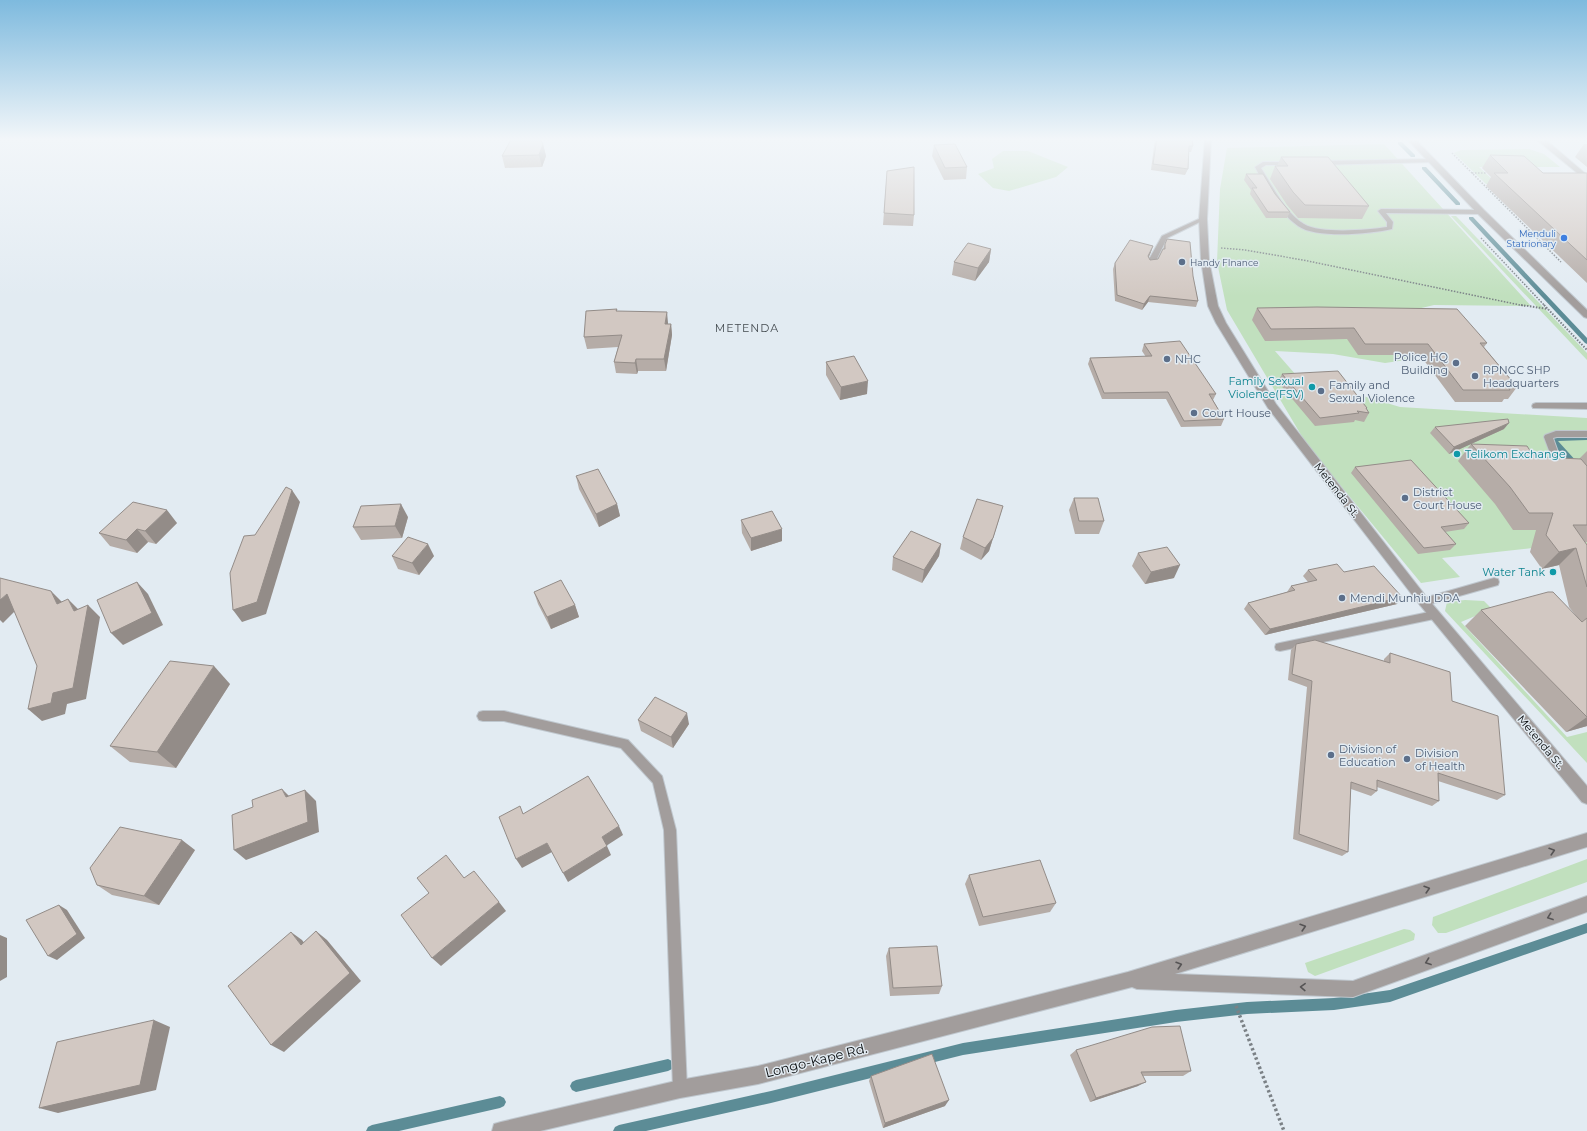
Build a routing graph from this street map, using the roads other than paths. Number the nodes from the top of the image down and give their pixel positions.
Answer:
1 (1205, 191) edge
2 (1274, 191) edge
3 (1461, 191) edge
4 (1481, 212) junction
5 (1203, 219) junction
6 (1151, 264) edge
7 (1576, 304) junction
8 (1587, 304) edge
9 (1587, 315) edge
10 (1536, 406) dead end
11 (1587, 406) edge
12 (1587, 434) edge
13 (1573, 478) edge
14 (1494, 582) dead end
15 (1424, 602) junction
16 (1434, 615) junction
17 (1280, 647) dead end
18 (483, 716) dead end
19 (1587, 797) edge
20 (1587, 840) edge
21 (1587, 904) edge
22 (1128, 980) junction
23 (680, 1089) junction
24 (501, 1131) edge

1 - 5 street, Metenda St.
2 - 4 lane
3 - 4 street
4 - 7 street
5 - 6 lane
5 - 15 street, Metenda St.
7 - 8 street
7 - 9 street
10 - 11 lane
12 - 13 lane
14 - 15 lane
15 - 16 street, Metenda St.
16 - 17 lane
16 - 19 street, Metenda St.
18 - 23 lane
22 -> 20 street
21 -> 22 street
22 - 23 street, Longo-Kape Rd.
23 - 24 street, Longo-Kape Rd.

